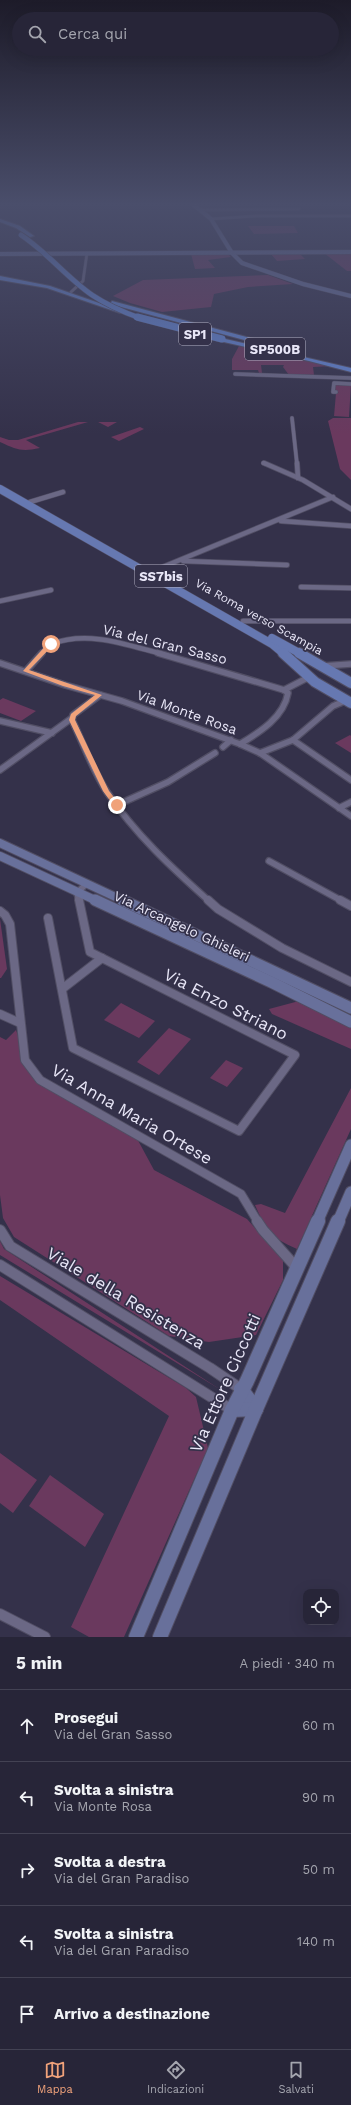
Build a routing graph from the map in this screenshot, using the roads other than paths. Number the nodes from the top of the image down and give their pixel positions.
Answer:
1 (22, 281) edge
2 (31, 281) edge
3 (77, 281) edge
4 (82, 281) edge
5 (82, 281) edge
6 (296, 281) edge
7 (71, 292) junction
8 (351, 296) edge
9 (221, 337) junction
10 (310, 359) junction
11 (330, 362) junction
12 (351, 368) edge
13 (235, 374) dead end
14 (351, 378) edge
15 (351, 384) edge
16 (336, 392) dead end
17 (292, 418) dead end
18 (263, 463) dead end
19 (298, 478) junction
20 (0, 485) edge
21 (0, 490) edge
22 (64, 492) dead end
23 (333, 497) junction
24 (27, 503) junction
25 (351, 509) edge
26 (277, 521) junction
27 (351, 526) edge
28 (180, 561) junction
29 (288, 565) dead end
30 (153, 571) junction
31 (301, 587) dead end
32 (351, 588) edge
33 (51, 590) dead end
34 (0, 601) edge
35 (243, 622) junction
36 (350, 622) edge
37 (0, 663) edge
38 (351, 664) edge
39 (322, 666) junction
40 (298, 667) junction
41 (26, 671) junction
42 (309, 677) junction
43 (351, 683) edge
44 (284, 690) junction
45 (100, 695) junction
46 (349, 702) edge
47 (72, 718) junction
48 (0, 721) edge
49 (52, 733) junction
50 (231, 740) junction
51 (293, 740) junction
52 (240, 744) junction
53 (223, 747) dead end
54 (215, 753) dead end
55 (260, 753) junction
56 (0, 770) edge
57 (351, 780) edge
58 (351, 802) edge
59 (117, 805) junction
60 (339, 808) junction
61 (351, 816) edge
62 (0, 844) edge
63 (0, 856) edge
64 (269, 861) dead end
65 (86, 884) junction
66 (77, 893) junction
67 (351, 906) edge
68 (0, 912) edge
69 (48, 918) dead end
70 (102, 958) junction
71 (351, 982) edge
72 (62, 989) junction
73 (351, 1008) edge
74 (0, 1014) edge
75 (351, 1022) edge
76 (20, 1023) junction
77 (351, 1145) edge
78 (351, 1192) edge
79 (0, 1230) edge
80 (0, 1265) edge
81 (296, 1267) junction
82 (241, 1389) junction
83 (256, 1409) junction
84 (232, 1410) junction
85 (0, 1614) edge
86 (45, 1637) edge
87 (136, 1637) edge
88 (160, 1637) edge

1 - 10 highway, SP1
2 - 7 highway, SP1
3 - 9 highway, bridge
4 - 9 highway, bridge
5 - 7 street
6 - 8 street
7 - 11 highway, SP1
9 - 10 highway, SP500B
9 - 11 highway, SP500B
10 - 12 highway, SP1
11 - 12 highway, SP1
13 - 14 street
15 - 16 street
17 - 19 street
18 - 19 street
19 - 23 street
20 - 24 main road, Via Roma verso Scampia / SS7bis
21 - 24 main road, Via Roma verso Scampia / SS7bis
22 - 24 street
23 - 25 street
23 - 26 street
24 - 30 main road, Via Roma verso Scampia / SS7bis
24 - 40 main road, Via Roma verso Scampia / SS7bis
26 - 27 street
26 - 28 street
28 - 29 street
28 - 30 street
30 - 35 main road, Via Roma verso Scampia / SS7bis
31 - 32 street
33 - 34 street
35 - 36 street
35 - 39 main road, Via Roma verso Scampia / SS7bis
37 - 41 street, Via Monte Rosa
38 - 39 street
39 - 40 main road
39 - 43 main road, Via Roma verso Scampia
40 - 42 main road, Via Roma verso Scampia
41 - 44 street, Via del Gran Sasso
41 - 45 street, Via Monte Rosa
42 - 44 street
42 - 46 main road, Via Roma verso Scampia
44 - 52 street
45 - 47 street
45 - 50 street, Via Monte Rosa
46 - 51 street
47 - 49 street
47 - 59 street
48 - 49 street
49 - 56 street
50 - 52 street, Via Monte Rosa
50 - 53 street
51 - 55 street
51 - 57 street
52 - 55 street, Via Monte Rosa
54 - 59 street
55 - 60 street, Via Monte Rosa
58 - 60 street
59 - 71 street
60 - 61 street, Via Monte Rosa
62 - 65 street, Via Arcangelo Ghisleri
63 - 66 street, Via Arcangelo Ghisleri
64 - 67 street
65 - 66 street
65 - 73 street, Via Arcangelo Ghisleri
66 - 70 street, Via Enzo Striano
66 - 75 street, Via Arcangelo Ghisleri
68 - 76 street, Via Anna Maria Ortese
69 - 72 street
70 - 72 street
70 - 72 street, Via Enzo Striano
74 - 76 street
76 - 81 street, Via Anna Maria Ortese
77 - 81 street, Via Ettore Ciccotti
78 - 83 street
79 - 82 street, Viale della Resistenza
80 - 84 street
81 - 82 street, Via Ettore Ciccotti
82 - 83 street
82 - 84 street, Via Ettore Ciccotti
83 - 84 street
83 - 88 street
84 - 87 street, Via Ettore Ciccotti
85 - 86 street

